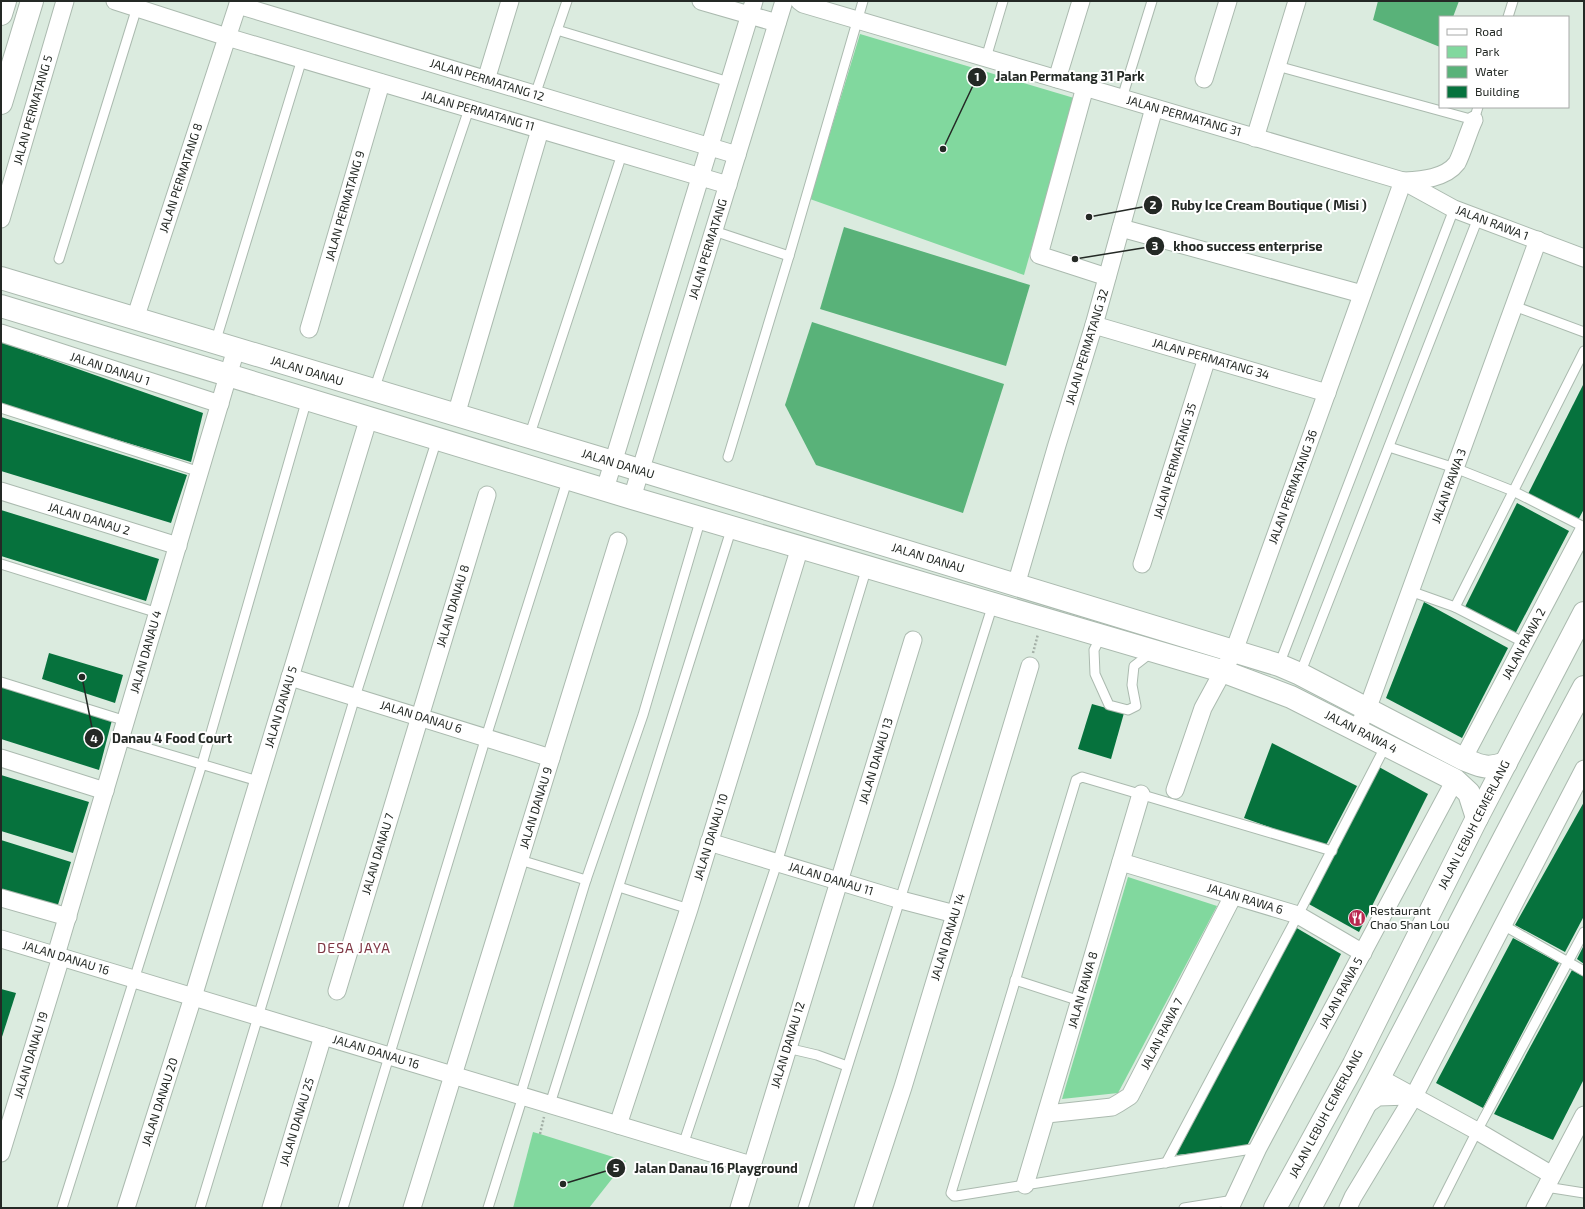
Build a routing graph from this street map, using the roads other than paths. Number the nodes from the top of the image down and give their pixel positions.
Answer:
1 (5, 1) edge
2 (32, 1) edge
3 (65, 1) edge
4 (115, 1) edge
5 (510, 1) edge
6 (567, 1) edge
7 (701, 1) edge
8 (784, 1) edge
9 (863, 1) edge
10 (1003, 1) edge
11 (1082, 1) edge
12 (1152, 1) edge
13 (1228, 1) edge
14 (1297, 1) edge
15 (1513, 1) edge
16 (801, 2) edge
17 (238, 3) edge
18 (137, 4) edge
19 (752, 9) edge
20 (1, 14) edge
21 (1508, 16) edge
22 (858, 20) junction
23 (777, 23) junction
24 (557, 30) junction
25 (227, 38) junction
26 (986, 58) junction
27 (302, 59) junction
28 (1277, 66) junction
29 (1057, 79) junction
30 (1204, 79) dead end
31 (486, 80) junction
32 (729, 82) junction
33 (381, 83) junction
34 (1085, 87) junction
35 (535, 95) junction
36 (1122, 98) junction
37 (1, 103) edge
38 (1439, 104) edge
39 (1154, 108) junction
40 (1455, 108) edge
41 (469, 109) junction
42 (1476, 113) edge
43 (540, 130) junction
44 (1255, 138) junction
45 (710, 147) junction
46 (622, 154) junction
47 (737, 155) junction
48 (700, 177) junction
49 (1402, 181) junction
50 (728, 185) junction
51 (1454, 209) junction
52 (1478, 218) junction
53 (1, 219) edge
54 (1121, 228) junction
55 (714, 231) junction
56 (1538, 240) junction
57 (789, 256) junction
58 (1584, 258) edge
59 (59, 259) dead end
60 (1107, 277) junction
61 (1, 278) edge
62 (1362, 294) junction
63 (1, 306) edge
64 (1514, 306) junction
65 (136, 319) junction
66 (1094, 324) junction
67 (309, 329) dead end
68 (1584, 332) edge
69 (1, 333) edge
70 (215, 343) junction
71 (236, 349) junction
72 (1584, 351) edge
73 (1207, 358) junction
74 (229, 375) junction
75 (374, 391) junction
76 (1327, 393) junction
77 (307, 399) junction
78 (220, 404) junction
79 (1, 408) edge
80 (456, 415) junction
81 (369, 417) junction
82 (529, 437) junction
83 (437, 438) junction
84 (1388, 447) junction
85 (728, 457) dead end
86 (613, 462) junction
87 (1455, 468) junction
88 (640, 471) junction
89 (200, 472) junction
90 (568, 478) junction
91 (605, 489) junction
92 (1, 491) edge
93 (1513, 491) junction
94 (487, 495) dead end
95 (632, 498) junction
96 (701, 518) junction
97 (732, 527) junction
98 (1584, 528) edge
99 (618, 541) dead end
100 (178, 546) junction
101 (800, 547) junction
102 (1, 564) edge
103 (1142, 564) dead end
104 (867, 567) junction
105 (1016, 585) junction
106 (1410, 591) junction
107 (993, 604) junction
108 (1455, 607) junction
109 (158, 613) junction
110 (1584, 613) edge
111 (1101, 636) junction
112 (913, 640) dead end
113 (1524, 643) junction
114 (1153, 651) junction
115 (1234, 651) junction
116 (1279, 665) junction
117 (1030, 666) road end
118 (1222, 672) junction
119 (1300, 674) junction
120 (290, 677) junction
121 (1, 682) edge
122 (1584, 687) edge
123 (355, 696) junction
124 (1367, 710) junction
125 (420, 717) junction
126 (126, 721) junction
127 (1356, 730) junction
128 (486, 737) junction
129 (120, 740) junction
130 (1386, 745) junction
131 (1, 758) edge
132 (551, 758) junction
133 (1463, 759) junction
134 (1506, 763) junction
135 (202, 764) junction
136 (1584, 770) edge
137 (1456, 780) junction
138 (258, 781) junction
139 (1175, 790) dead end
140 (105, 791) junction
141 (1141, 794) junction
142 (1477, 818) junction
143 (709, 842) junction
144 (1332, 851) junction
145 (520, 860) junction
146 (1121, 862) junction
147 (777, 863) junction
148 (586, 880) junction
149 (840, 882) junction
150 (619, 887) junction
151 (1234, 896) junction
152 (1, 898) edge
153 (901, 900) junction
154 (689, 909) junction
155 (955, 914) junction
156 (1298, 915) junction
157 (68, 917) junction
158 (1503, 925) junction
159 (1584, 932) edge
160 (1, 939) edge
161 (1363, 953) junction
162 (59, 956) junction
163 (1568, 962) junction
164 (1584, 971) edge
165 (135, 979) junction
166 (1015, 980) junction
167 (337, 991) dead end
168 (193, 997) junction
169 (1080, 1001) junction
170 (259, 1016) junction
171 (323, 1036) junction
172 (787, 1048) junction
173 (389, 1056) junction
174 (847, 1066) junction
175 (453, 1075) junction
176 (1380, 1078) junction
177 (522, 1096) junction
178 (1414, 1096) junction
179 (550, 1104) junction
180 (1365, 1106) junction
181 (1047, 1114) junction
182 (1584, 1115) edge
183 (618, 1125) junction
184 (1477, 1131) junction
185 (3, 1142) edge
186 (683, 1145) junction
187 (1258, 1148) junction
188 (1166, 1163) junction
189 (751, 1165) junction
190 (1549, 1181) junction
191 (1025, 1186) junction
192 (1584, 1193) edge
193 (1232, 1204) edge
194 (62, 1208) edge
195 (126, 1208) edge
196 (200, 1208) edge
197 (271, 1208) edge
198 (343, 1208) edge
199 (412, 1208) edge
200 (488, 1208) edge
201 (739, 1208) edge
202 (803, 1208) edge
203 (863, 1208) edge
204 (1184, 1208) edge
205 (1275, 1208) edge
206 (1310, 1208) edge
207 (1348, 1208) edge
208 (1438, 1208) edge
209 (1535, 1208) edge

1 - 20 street
2 - 37 street
3 - 53 street, JALAN PERMATANG 5
4 - 18 street, JALAN PERMATANG 11
5 - 31 street
6 - 24 lane
7 - 19 street
8 - 23 street, JALAN PERMATANG
9 - 22 lane
10 - 26 lane
11 - 29 street
12 - 36 lane
13 - 30 street
14 - 28 street
15 - 21 lane
16 - 22 street, JALAN PERMATANG 31
16 - 23 street
17 - 25 street, JALAN PERMATANG 8
17 - 31 street, JALAN PERMATANG 12
18 - 25 street, JALAN PERMATANG 11
18 - 59 lane
19 - 23 street
19 - 32 street
22 - 26 street, JALAN PERMATANG 31
22 - 57 lane
23 - 47 street, JALAN PERMATANG
24 - 32 lane
24 - 35 lane
25 - 27 street, JALAN PERMATANG 11
25 - 65 street, JALAN PERMATANG 8
26 - 29 street, JALAN PERMATANG 31
27 - 33 street, JALAN PERMATANG 11
27 - 70 lane
28 - 38 lane
28 - 44 street
29 - 34 street, JALAN PERMATANG 31
31 - 35 street, JALAN PERMATANG 12
32 - 45 street
33 - 41 street, JALAN PERMATANG 11
33 - 67 street, JALAN PERMATANG 9
34 - 36 street, JALAN PERMATANG 31
34 - 60 street
35 - 45 street, JALAN PERMATANG 12
36 - 39 street, JALAN PERMATANG 31
39 - 44 street, JALAN PERMATANG 31
39 - 54 street, JALAN PERMATANG 32
40 - 42 lane
41 - 43 street, JALAN PERMATANG 11
41 - 75 lane
42 - 49 street
43 - 46 street, JALAN PERMATANG 11
43 - 80 street
44 - 49 street, JALAN PERMATANG 31
45 - 47 street, JALAN PERMATANG 12
45 - 48 street
46 - 48 street, JALAN PERMATANG 11
46 - 82 lane
47 - 50 street, JALAN PERMATANG
48 - 50 street, JALAN PERMATANG 11
48 - 86 street
49 - 51 street, JALAN RAWA 1
49 - 62 street, JALAN PERMATANG 36
50 - 55 street, JALAN PERMATANG
51 - 52 street, JALAN RAWA 1
51 - 116 lane
52 - 56 street, JALAN RAWA 1
52 - 84 lane
54 - 60 street, JALAN PERMATANG 32
54 - 62 street
55 - 57 lane
55 - 88 street, JALAN PERMATANG
56 - 58 street, JALAN RAWA 1
56 - 64 street, JALAN RAWA 3
57 - 85 lane
60 - 66 street, JALAN PERMATANG 32
61 - 65 street, JALAN DANAU
62 - 76 street, JALAN PERMATANG 36
63 - 74 street
64 - 68 lane
64 - 87 street, JALAN RAWA 3
65 - 70 street, JALAN DANAU
66 - 73 street, JALAN PERMATANG 34
66 - 105 street, JALAN PERMATANG 32
69 - 78 street, JALAN DANAU 1
70 - 71 street, JALAN DANAU
71 - 74 street, JALAN DANAU 4
71 - 75 street, JALAN DANAU
72 - 93 lane
73 - 76 street, JALAN PERMATANG 34
73 - 103 street, JALAN PERMATANG 35
74 - 77 street
74 - 78 street, JALAN DANAU 4
75 - 80 street, JALAN DANAU
76 - 115 street, JALAN PERMATANG 36
77 - 81 street
77 - 135 lane
78 - 89 street, JALAN DANAU 4
79 - 89 lane
80 - 82 street, JALAN DANAU
81 - 83 street
81 - 120 street, JALAN DANAU 5
82 - 86 street, JALAN DANAU
83 - 90 street
83 - 123 lane
84 - 87 lane
84 - 119 lane
86 - 88 street, JALAN DANAU
86 - 91 street
87 - 93 lane
87 - 106 street, JALAN RAWA 3
88 - 95 street, JALAN PERMATANG
88 - 105 street, JALAN DANAU
89 - 100 street, JALAN DANAU 4
90 - 91 street
90 - 128 lane
91 - 95 street
92 - 100 street, JALAN DANAU 2
93 - 98 lane
93 - 108 lane
94 - 125 street, JALAN DANAU 8
95 - 96 street
96 - 97 street
96 - 148 lane
97 - 101 street
97 - 150 lane
98 - 113 street, JALAN RAWA 2
99 - 132 street, JALAN DANAU 9
100 - 109 street, JALAN DANAU 4
101 - 104 street
101 - 143 street, JALAN DANAU 10
102 - 109 lane
104 - 107 street
104 - 147 lane
105 - 115 street, JALAN DANAU
106 - 108 lane
106 - 124 street, JALAN RAWA 3
107 - 111 street
107 - 153 lane
108 - 113 lane
109 - 126 street, JALAN DANAU 4
110 - 134 street, JALAN LEBUH CEMERLANG
111 - 114 street
111 - 114 lane
112 - 149 street, JALAN DANAU 13
113 - 133 street, JALAN RAWA 2
114 - 118 street
115 - 116 street, JALAN RAWA 4
115 - 118 street, JALAN PERMATANG 36
116 - 119 street, JALAN RAWA 4
117 - 155 street, JALAN DANAU 14
118 - 127 street, JALAN RAWA 4
118 - 139 street, JALAN PERMATANG 36
119 - 124 street, JALAN RAWA 4
120 - 123 street, JALAN DANAU 6
120 - 138 street, JALAN DANAU 5
121 - 126 lane
122 - 176 street
123 - 125 street, JALAN DANAU 6
123 - 170 lane
124 - 127 street, JALAN RAWA 3
124 - 133 street, JALAN RAWA 4
125 - 128 street, JALAN DANAU 6
125 - 167 street, JALAN DANAU 7
126 - 129 street, JALAN DANAU 4
127 - 130 street, JALAN RAWA 4
128 - 132 street, JALAN DANAU 6
128 - 173 lane
129 - 135 lane
129 - 140 street, JALAN DANAU 4
130 - 137 street, JALAN RAWA 4
130 - 144 lane
131 - 140 street
132 - 145 street, JALAN DANAU 9
133 - 134 street, JALAN RAWA 4
134 - 142 street, JALAN LEBUH CEMERLANG
135 - 138 lane
135 - 165 lane
136 - 158 street
137 - 142 street, JALAN RAWA 4
137 - 161 street, JALAN RAWA 5
138 - 168 street, JALAN DANAU 5
140 - 157 street, JALAN DANAU 4
141 - 144 lane
141 - 146 street, JALAN RAWA 8
141 - 166 lane
142 - 205 street, JALAN LEBUH CEMERLANG
143 - 147 street, JALAN DANAU 11
143 - 154 street, JALAN DANAU 10
144 - 156 lane
145 - 148 lane
145 - 175 street, JALAN DANAU 9
146 - 151 street, JALAN RAWA 6
146 - 169 street, JALAN RAWA 8
147 - 149 street, JALAN DANAU 11
147 - 186 lane
148 - 177 lane
149 - 153 street, JALAN DANAU 11
149 - 172 street, JALAN DANAU 12
150 - 154 lane
150 - 179 lane
151 - 156 street, JALAN RAWA 6
151 - 181 street, JALAN RAWA 7
152 - 157 street
153 - 155 street, JALAN DANAU 11
153 - 174 lane
154 - 183 street, JALAN DANAU 10
155 - 203 street, JALAN DANAU 14
156 - 161 street, JALAN RAWA 6
156 - 188 lane
157 - 162 street, JALAN DANAU 4
158 - 163 lane
158 - 178 street
159 - 163 lane
160 - 162 street, JALAN DANAU 16
161 - 187 street, JALAN RAWA 5
162 - 165 street, JALAN DANAU 16
162 - 185 street, JALAN DANAU 19
163 - 164 lane
163 - 184 lane
165 - 168 street, JALAN DANAU 16
165 - 194 lane
166 - 169 lane
166 - 191 lane
168 - 170 street, JALAN DANAU 16
168 - 195 street, JALAN DANAU 20
169 - 181 street, JALAN RAWA 8
170 - 171 street, JALAN DANAU 16
170 - 196 lane
171 - 173 street, JALAN DANAU 16
171 - 197 street, JALAN DANAU 25
172 - 174 lane
172 - 189 street, JALAN DANAU 12
173 - 175 street, JALAN DANAU 16
173 - 198 lane
174 - 202 lane
175 - 177 street, JALAN DANAU 16
175 - 199 street, JALAN DANAU 9
176 - 178 street
176 - 180 street
177 - 179 street, JALAN DANAU 16
177 - 200 lane
178 - 180 street
178 - 184 street
178 - 207 street
179 - 183 street, JALAN DANAU 16
180 - 206 street
181 - 191 street, JALAN RAWA 8
182 - 190 street
183 - 186 street, JALAN DANAU 16
184 - 190 street
184 - 208 lane
186 - 189 street, JALAN DANAU 16
187 - 188 lane
187 - 193 street, JALAN RAWA 5
188 - 191 lane
189 - 201 street, JALAN DANAU 12
190 - 192 lane
190 - 209 street
193 - 204 lane

